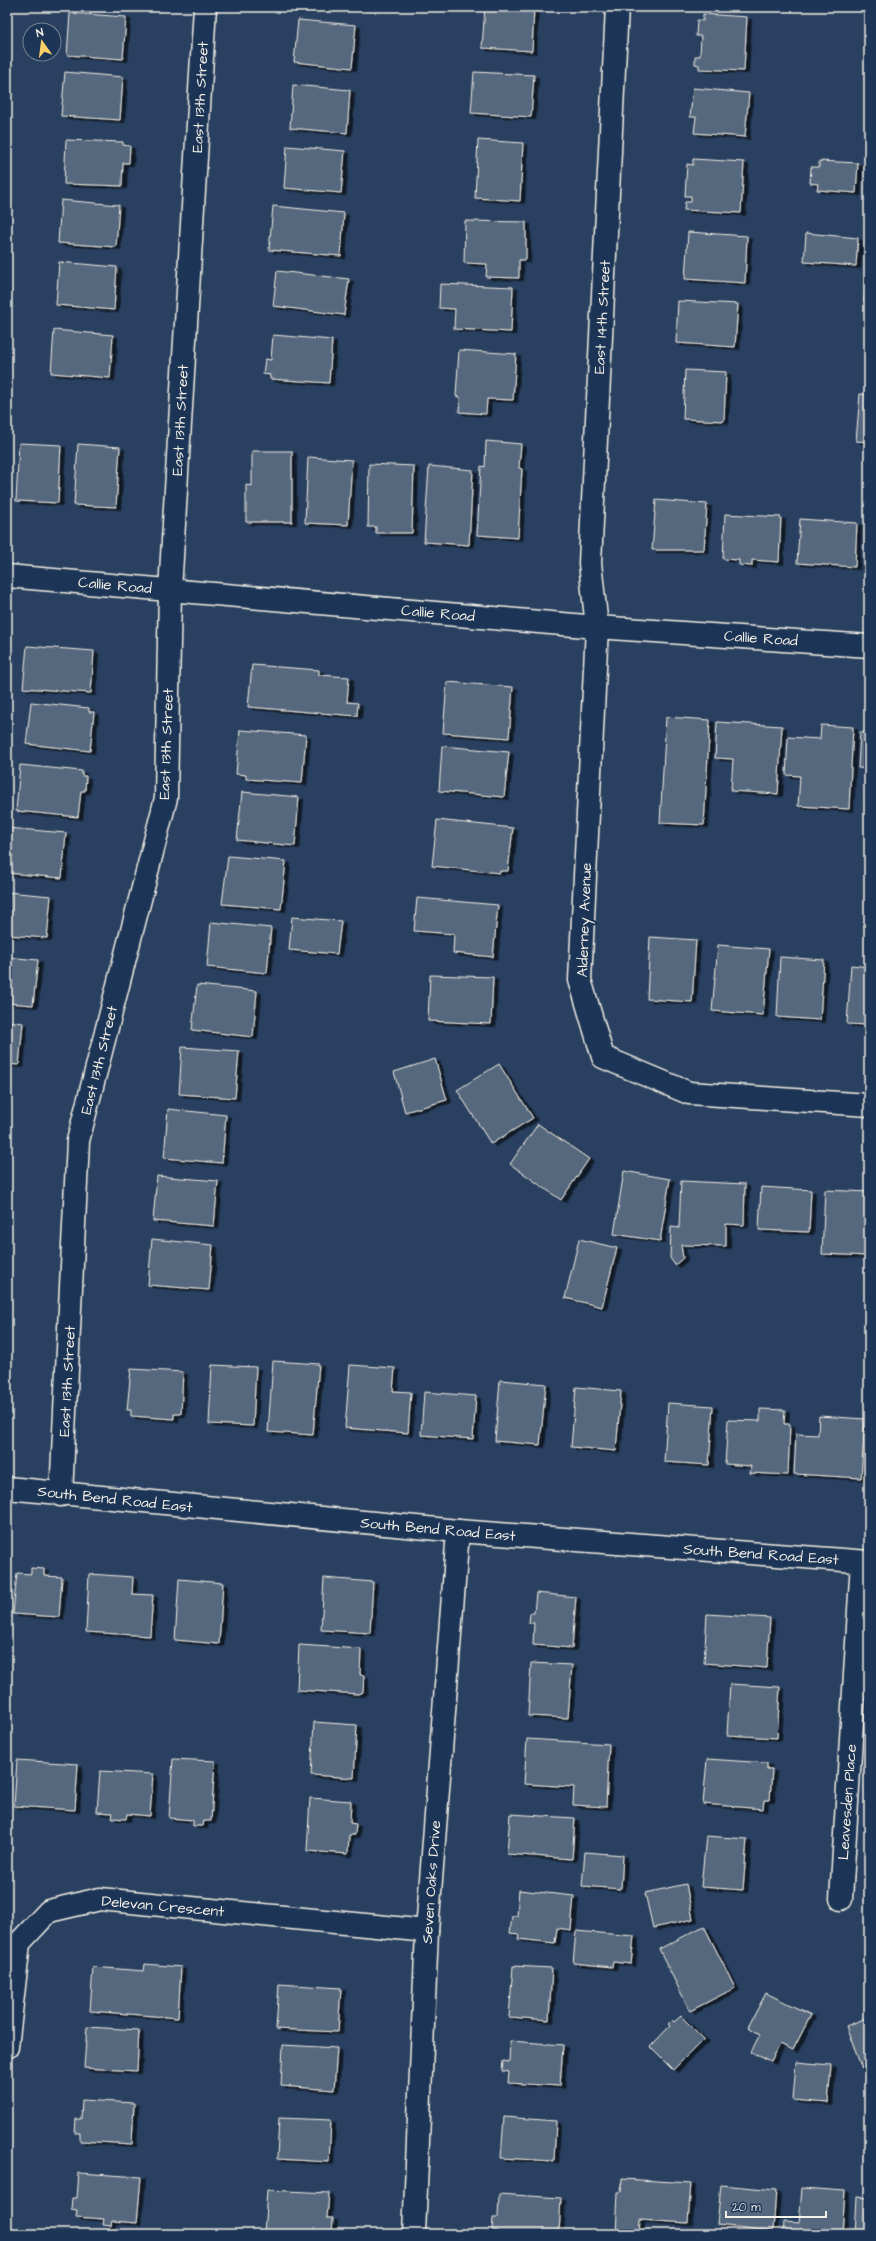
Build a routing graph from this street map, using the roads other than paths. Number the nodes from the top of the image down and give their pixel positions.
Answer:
1 (205, 7) edge
2 (618, 7) edge
3 (7, 576) edge
4 (170, 590) junction
5 (598, 627) junction
6 (869, 646) edge
7 (869, 1105) edge
8 (7, 1488) edge
9 (61, 1495) junction
10 (458, 1531) junction
11 (866, 1562) edge
12 (842, 1899) dead end
13 (427, 1931) junction
14 (7, 2047) edge
15 (414, 2234) edge

1 - 4 street, East 13th Street
2 - 5 street, East 14th Street
3 - 4 street, Callie Road
4 - 5 street, Callie Road
4 - 9 street, East 13th Street
5 - 6 street, Callie Road
5 - 7 street, Alderney Avenue
8 - 9 street, South Bend Road East
9 - 10 street, South Bend Road East
10 - 11 street, South Bend Road East
10 - 13 street, Seven Oaks Drive
11 - 12 street, Leavesden Place
13 - 14 street, Delevan Crescent
13 - 15 street, Seven Oaks Drive

